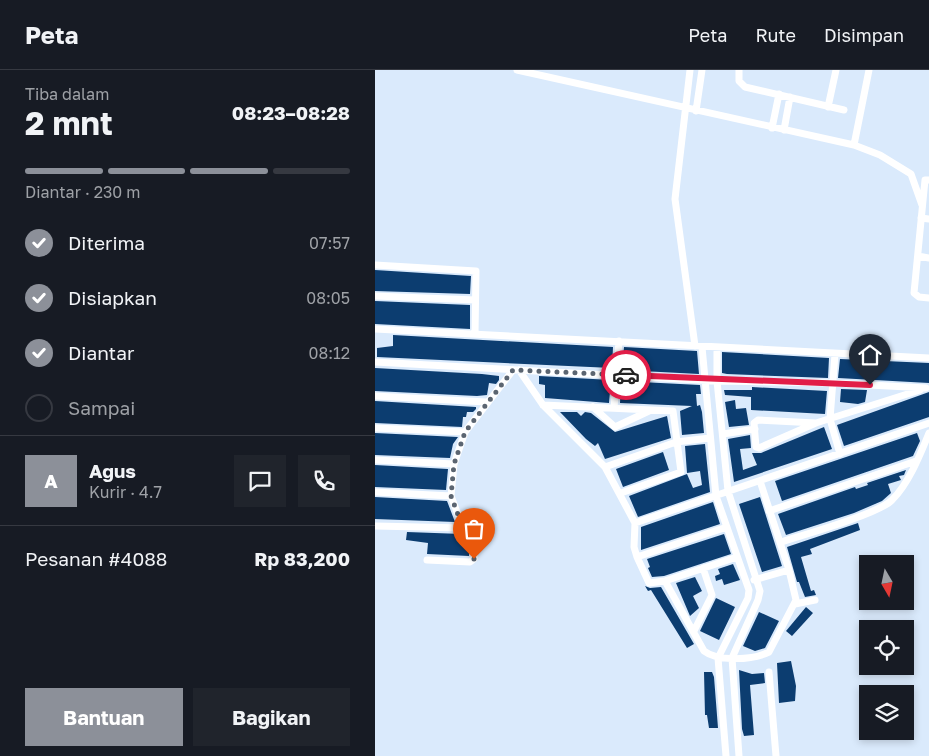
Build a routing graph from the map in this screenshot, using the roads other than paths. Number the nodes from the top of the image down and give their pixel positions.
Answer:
1 (517, 70) edge
2 (691, 70) edge
3 (702, 70) edge
4 (739, 70) edge
5 (836, 70) edge
6 (869, 70) edge
7 (538, 72) edge
8 (779, 94) junction
9 (790, 97) junction
10 (828, 107) junction
11 (685, 109) junction
12 (844, 110) dead end
13 (696, 111) junction
14 (772, 128) junction
15 (784, 130) junction
16 (854, 145) junction
17 (929, 180) edge
18 (922, 205) junction
19 (921, 218) junction
20 (929, 219) edge
21 (918, 256) junction
22 (929, 258) edge
23 (375, 265) edge
24 (375, 296) edge
25 (929, 298) edge
26 (475, 300) junction
27 (375, 329) edge
28 (475, 334) junction
29 (619, 341) junction
30 (698, 346) junction
31 (717, 347) junction
32 (835, 354) junction
33 (929, 358) edge
34 (375, 362) edge
35 (516, 370) junction
36 (616, 375) junction
37 (703, 380) junction
38 (717, 380) junction
39 (832, 383) junction
40 (928, 388) edge
41 (375, 396) edge
42 (487, 402) junction
43 (543, 405) junction
44 (593, 407) junction
45 (614, 408) junction
46 (651, 411) junction
47 (830, 418) junction
48 (816, 423) junction
49 (929, 423) edge
50 (375, 428) edge
51 (755, 429) junction
52 (465, 432) junction
53 (929, 433) edge
54 (723, 434) junction
55 (710, 438) junction
56 (676, 442) junction
57 (839, 454) junction
58 (375, 460) edge
59 (916, 461) junction
60 (454, 464) junction
61 (605, 467) junction
62 (760, 481) junction
63 (729, 491) junction
64 (375, 492) edge
65 (621, 494) junction
66 (451, 496) junction
67 (716, 496) junction
68 (769, 511) junction
69 (635, 524) junction
70 (375, 526) edge
71 (727, 527) junction
72 (463, 528) junction
73 (781, 542) junction
74 (637, 557) junction
75 (737, 557) junction
76 (427, 560) dead end
77 (703, 568) junction
78 (789, 570) junction
79 (757, 579) junction
80 (665, 581) junction
81 (747, 583) junction
82 (815, 600) dead end
83 (795, 604) junction
84 (693, 630) junction
85 (732, 661) junction
86 (718, 662) junction
87 (769, 672) dead end
88 (727, 756) edge
89 (739, 756) edge
90 (775, 756) edge

1 - 7 street
2 - 11 street
3 - 13 street
4 - 8 street
5 - 10 street
6 - 16 street
7 - 11 street
8 - 9 street
8 - 14 street
9 - 10 street
9 - 15 street
10 - 12 street
11 - 13 street
11 - 30 street
13 - 14 street
14 - 15 street
15 - 16 street
16 - 18 street
17 - 18 street
18 - 19 street
19 - 20 street
19 - 21 street
21 - 22 street
21 - 25 street
23 - 26 street
24 - 26 street
26 - 28 street
27 - 28 street
28 - 29 street
29 - 30 street
29 - 36 street
30 - 31 street
30 - 37 street
31 - 32 street
31 - 38 street
32 - 33 street
32 - 39 street
34 - 35 street
35 - 36 street
35 - 42 street
35 - 43 street
36 - 37 street
36 - 45 street
37 - 38 street
37 - 55 street
38 - 39 street
38 - 54 street
39 - 40 street
39 - 47 street
40 - 47 street
41 - 42 street
42 - 52 street
43 - 44 street
43 - 61 street
44 - 45 street
44 - 46 street
45 - 46 street
46 - 56 street
47 - 48 street
47 - 57 street
48 - 51 street
48 - 51 street
49 - 57 street
50 - 52 street
51 - 54 street
52 - 60 street
53 - 59 street
54 - 63 street
55 - 56 street
55 - 67 street
56 - 61 street
56 - 65 street
57 - 62 street
58 - 60 street
59 - 68 street
59 - 73 street
60 - 66 street
61 - 65 street
62 - 63 street
62 - 68 street
63 - 67 street
63 - 79 street
64 - 66 street
65 - 69 street
66 - 72 street
67 - 69 street
67 - 71 street
68 - 73 street
69 - 74 street
70 - 72 street
71 - 74 street
71 - 75 street
72 - 76 street
73 - 78 street
74 - 80 street
75 - 77 street
75 - 81 street
77 - 80 street
77 - 84 street
78 - 79 street
78 - 83 street
79 - 81 street
79 - 85 street
80 - 84 street
81 - 86 street
82 - 83 street
83 - 85 street
84 - 86 street
85 - 86 street
85 - 89 street
86 - 88 street
87 - 90 street

